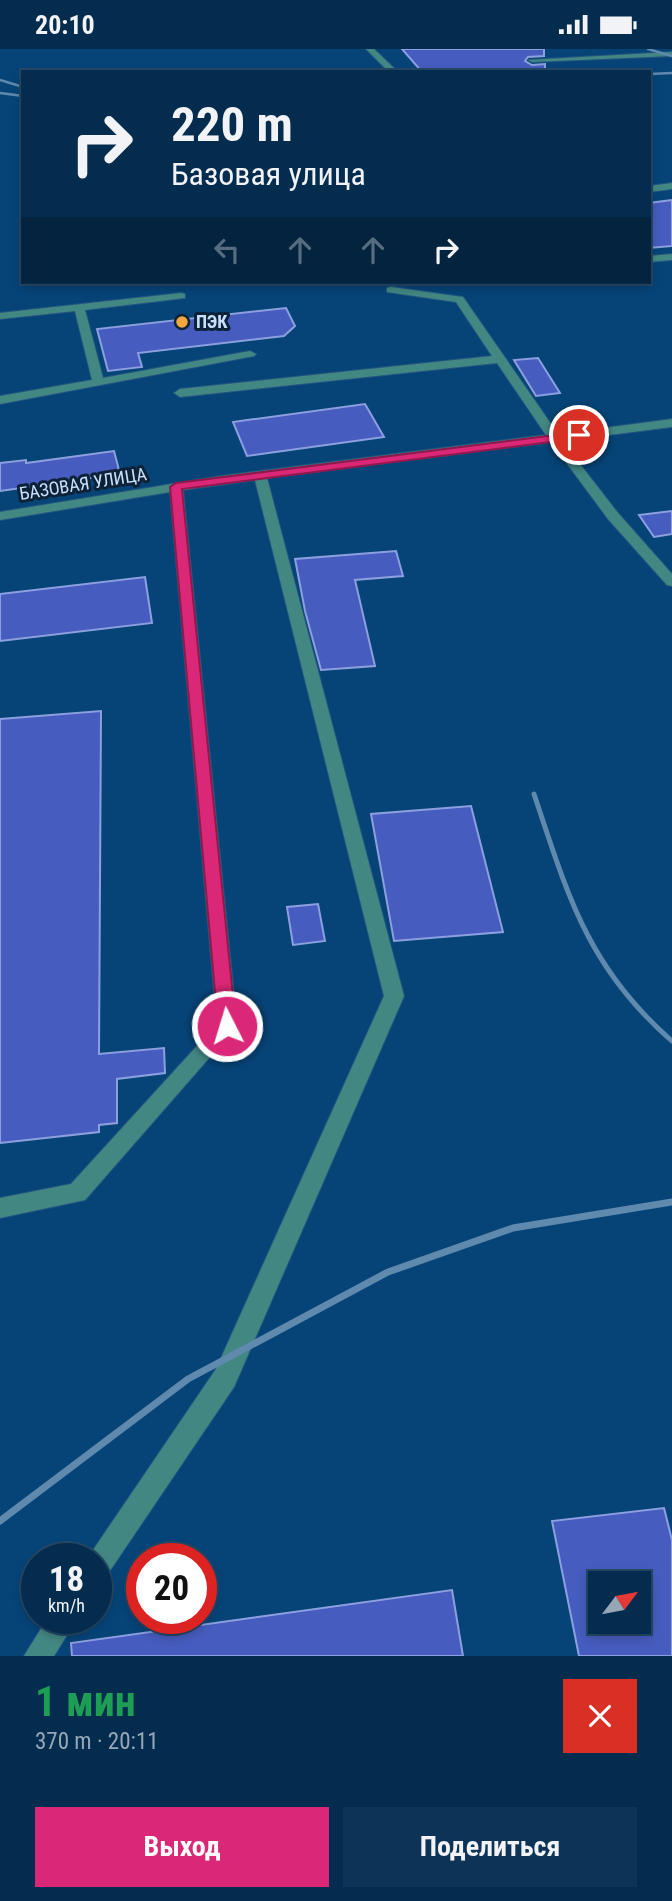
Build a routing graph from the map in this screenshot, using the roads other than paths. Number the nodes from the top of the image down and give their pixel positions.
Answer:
1 (370, 49) edge
2 (672, 54) edge
3 (532, 61) dead end
4 (392, 70) edge
5 (672, 186) edge
6 (651, 189) edge
7 (672, 257) edge
8 (651, 259) edge
9 (391, 290) dead end
10 (181, 296) dead end
11 (79, 306) junction
12 (0, 316) edge
13 (250, 354) dead end
14 (500, 359) junction
15 (98, 380) junction
16 (180, 393) dead end
17 (0, 400) edge
18 (672, 423) edge
19 (555, 438) junction
20 (260, 475) junction
21 (176, 487) junction
22 (0, 516) edge
23 (672, 582) edge
24 (0, 1208) edge
25 (112, 1545) edge
26 (53, 1634) edge
27 (38, 1656) edge

1 - 4 street
2 - 3 street
5 - 6 street
7 - 8 street
9 - 14 street
10 - 11 street
11 - 12 street
11 - 15 street
13 - 15 street
14 - 16 street
14 - 19 street
15 - 17 street
18 - 19 street, БАЗОВАЯ УЛИЦА
19 - 20 street, БАЗОВАЯ УЛИЦА
19 - 23 street
20 - 21 street, БАЗОВАЯ УЛИЦА
20 - 25 street
21 - 22 street, БАЗОВАЯ УЛИЦА
21 - 24 street
26 - 27 street

